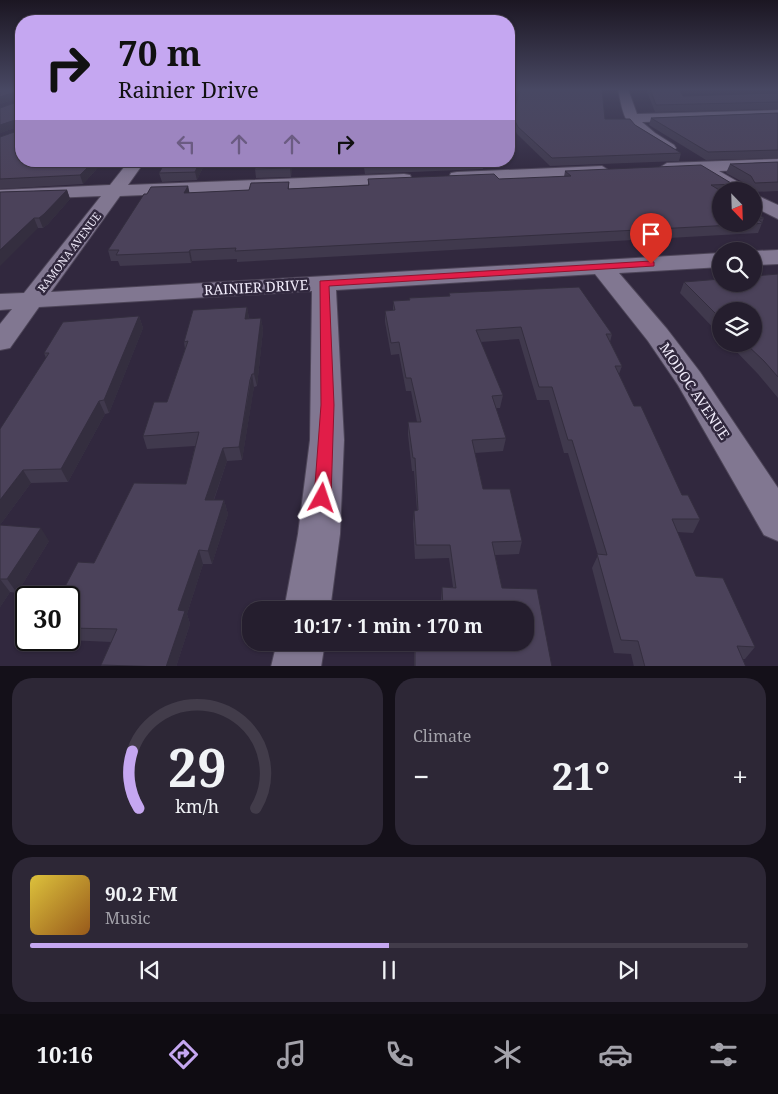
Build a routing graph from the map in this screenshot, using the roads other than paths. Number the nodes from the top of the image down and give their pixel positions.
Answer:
1 (634, 120) edge
2 (778, 164) edge
3 (133, 167) edge
4 (514, 167) edge
5 (700, 167) junction
6 (650, 169) edge
7 (620, 170) edge
8 (520, 174) junction
9 (444, 177) edge
10 (425, 178) edge
11 (726, 182) edge
12 (115, 191) junction
13 (0, 195) edge
14 (762, 204) edge
15 (778, 214) edge
16 (778, 257) edge
17 (762, 258) edge
18 (712, 261) edge
19 (601, 267) junction
20 (324, 283) junction
21 (32, 300) junction
22 (0, 302) edge
23 (0, 342) edge
24 (778, 523) edge
25 (308, 601) edge
26 (299, 651) edge
27 (296, 666) edge

1 - 5 street
2 - 5 street
3 - 12 street, RAMONA AVENUE
4 - 8 street
5 - 6 street
5 - 11 street
7 - 8 street
8 - 9 street
10 - 12 street
12 - 13 street
12 - 21 street, RAMONA AVENUE
14 - 15 street
16 - 17 street
18 - 19 street, RAINIER DRIVE
19 - 20 street, RAINIER DRIVE
19 - 24 street, MODOC AVENUE
20 - 21 street, RAINIER DRIVE
20 - 25 street
21 - 22 street, RAINIER DRIVE
21 - 23 street, RAMONA AVENUE
26 - 27 street

